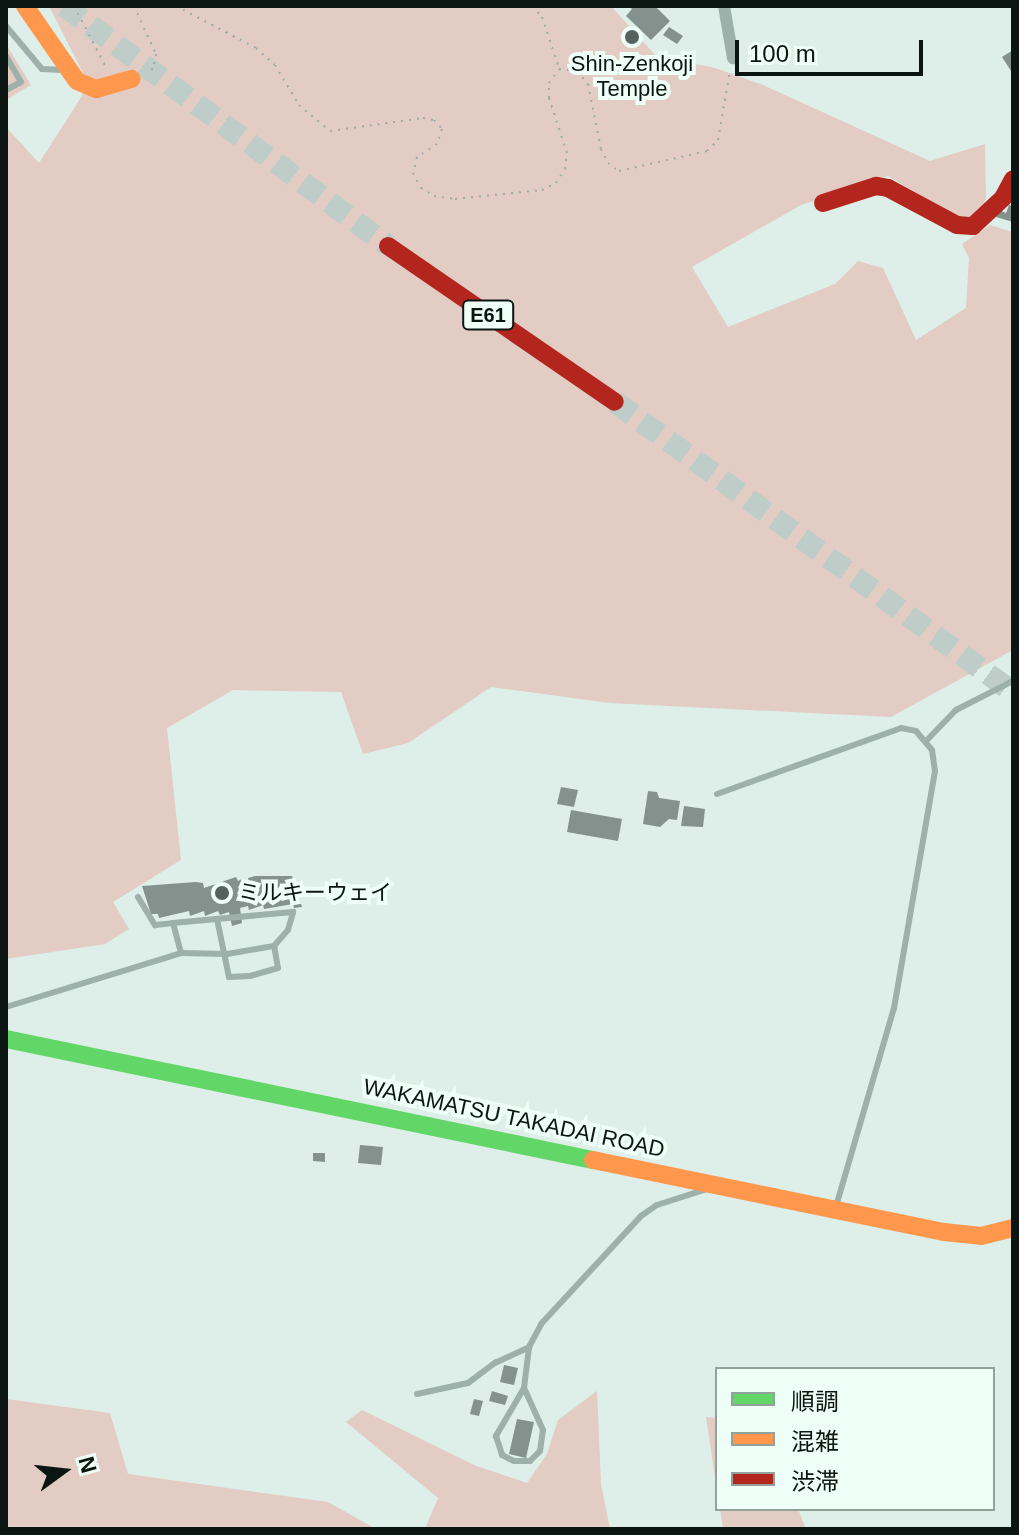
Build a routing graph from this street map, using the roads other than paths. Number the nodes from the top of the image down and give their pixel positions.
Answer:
1 (25, 6) edge
2 (724, 6) edge
3 (6, 26) edge
4 (6, 56) edge
5 (733, 58) road end
6 (66, 70) junction
7 (123, 82) road end
8 (6, 90) edge
9 (1013, 179) edge
10 (823, 203) dead end
11 (388, 246) tunnel mouth
12 (615, 402) tunnel mouth
13 (1013, 681) edge
14 (927, 740) junction
15 (717, 794) dead end
16 (138, 897) dead end
17 (217, 919) junction
18 (173, 923) junction
19 (274, 946) junction
20 (181, 953) junction
21 (227, 954) junction
22 (6, 1007) edge
23 (6, 1039) edge
24 (718, 1186) junction
25 (835, 1209) junction
26 (1013, 1228) edge
27 (529, 1347) junction
28 (524, 1388) junction
29 (417, 1394) dead end

1 - 6 main road
2 - 5 street
3 - 6 lane
4 - 8 lane
6 - 7 main road
9 - 10 main road
11 - 12 main road, E61
13 - 14 lane
14 - 15 lane
14 - 25 lane
16 - 18 lane
17 - 18 lane
17 - 19 lane
17 - 21 lane
18 - 20 lane
19 - 21 lane
19 - 21 lane
20 - 21 lane
20 - 22 lane
23 - 24 main road, WAKAMATSU TAKADAI ROAD
24 - 25 main road, WAKAMATSU TAKADAI ROAD
24 - 27 lane
25 - 26 main road, WAKAMATSU TAKADAI ROAD
27 - 28 lane
27 - 29 lane
28 - 28 lane

